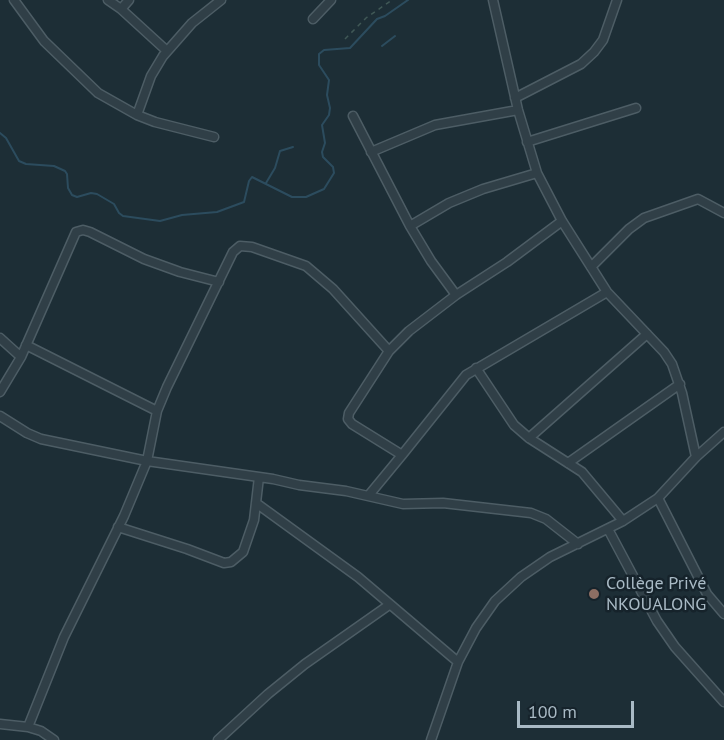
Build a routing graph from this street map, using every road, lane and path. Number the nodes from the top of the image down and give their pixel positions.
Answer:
1 (14, 0) edge
2 (108, 0) edge
3 (129, 0) edge
4 (221, 0) edge
5 (331, 0) edge
6 (392, 0) edge
7 (493, 0) edge
8 (617, 0) edge
9 (207, 3) edge
10 (121, 9) junction
11 (313, 19) dead end
12 (345, 39) dead end
13 (167, 51) junction
14 (515, 98) junction
15 (636, 108) dead end
16 (518, 110) junction
17 (137, 115) junction
18 (354, 116) dead end
19 (214, 136) dead end
20 (527, 142) junction
21 (371, 152) junction
22 (537, 173) junction
23 (724, 213) edge
24 (562, 221) junction
25 (410, 226) junction
26 (591, 267) junction
27 (219, 282) junction
28 (607, 292) junction
29 (456, 295) junction
30 (646, 334) junction
31 (0, 338) edge
32 (26, 345) junction
33 (389, 351) junction
34 (21, 357) junction
35 (476, 368) junction
36 (680, 384) junction
37 (0, 392) edge
38 (157, 411) junction
39 (0, 416) edge
40 (724, 432) edge
41 (529, 438) junction
42 (402, 454) junction
43 (696, 457) junction
44 (147, 461) junction
45 (568, 463) junction
46 (259, 477) junction
47 (369, 495) junction
48 (658, 498) junction
49 (256, 503) junction
50 (623, 521) junction
51 (118, 527) junction
52 (608, 529) junction
53 (578, 544) junction
54 (389, 604) junction
55 (724, 614) edge
56 (458, 662) junction
57 (724, 702) edge
58 (0, 724) edge
59 (28, 727) junction
60 (54, 740) edge
61 (218, 740) edge
62 (431, 740) edge

1 - 17 street
2 - 10 street
3 - 10 street
4 - 9 street
5 - 11 street
6 - 12 path
7 - 14 street
8 - 14 street
9 - 13 street
10 - 13 street
13 - 17 street
14 - 16 street
15 - 20 street
16 - 20 street
16 - 21 street
17 - 19 street
18 - 21 street
20 - 22 street
21 - 25 street
22 - 24 street
22 - 25 street
23 - 26 street
24 - 26 street
24 - 29 street
25 - 29 street
26 - 28 street
27 - 32 street
27 - 33 street
27 - 38 street
28 - 30 street
28 - 35 street
29 - 33 street
30 - 36 street
30 - 41 street
31 - 34 street
32 - 34 street
32 - 38 street
33 - 42 street
34 - 37 street
35 - 41 street
35 - 42 street
36 - 43 street
36 - 45 street
38 - 44 street
39 - 44 street
40 - 43 street
41 - 45 street
42 - 47 street
43 - 48 street
44 - 46 street
44 - 51 street
45 - 50 street
46 - 47 street
46 - 49 street
47 - 53 street
48 - 50 street
48 - 55 street
49 - 51 street
49 - 54 street
50 - 52 street
51 - 59 street
52 - 53 street
52 - 57 street
53 - 56 street
54 - 56 street
54 - 61 street
56 - 62 street
58 - 59 street
59 - 60 street

